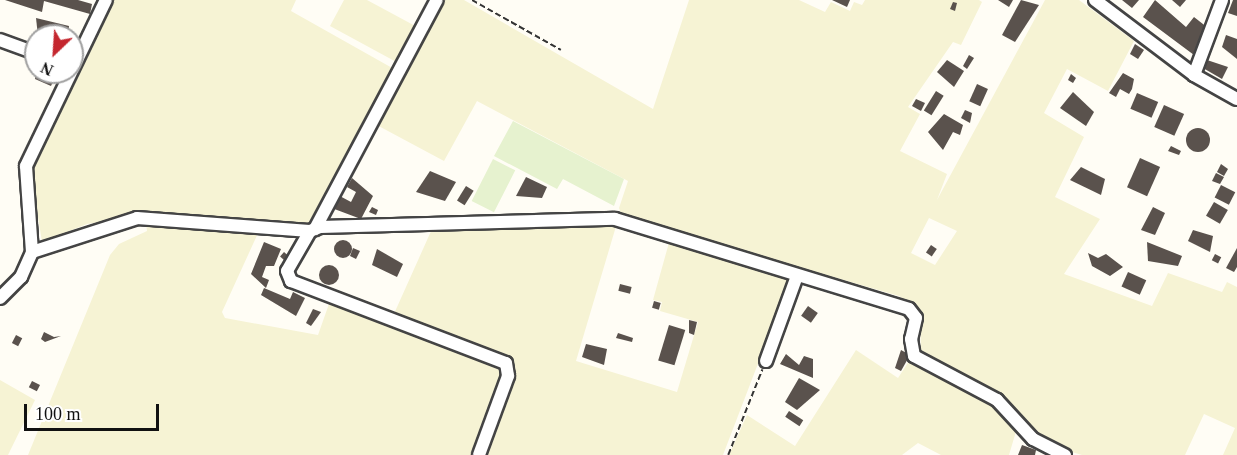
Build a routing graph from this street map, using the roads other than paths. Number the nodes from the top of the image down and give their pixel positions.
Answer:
1 (106, 0) edge
2 (437, 0) edge
3 (1095, 0) edge
4 (1222, 0) edge
5 (0, 40) edge
6 (84, 44) edge
7 (24, 49) edge
8 (1194, 75) junction
9 (64, 84) edge
10 (1237, 99) edge
11 (313, 230) junction
12 (32, 252) junction
13 (797, 276) junction
14 (0, 298) edge
15 (766, 361) road end
16 (479, 455) edge
17 (1065, 455) edge

1 - 6 street
2 - 11 street
3 - 8 street
4 - 8 street
5 - 7 street
8 - 10 street
9 - 12 street
11 - 12 street
11 - 13 street
11 - 16 street
12 - 14 street
13 - 15 street
13 - 17 street

